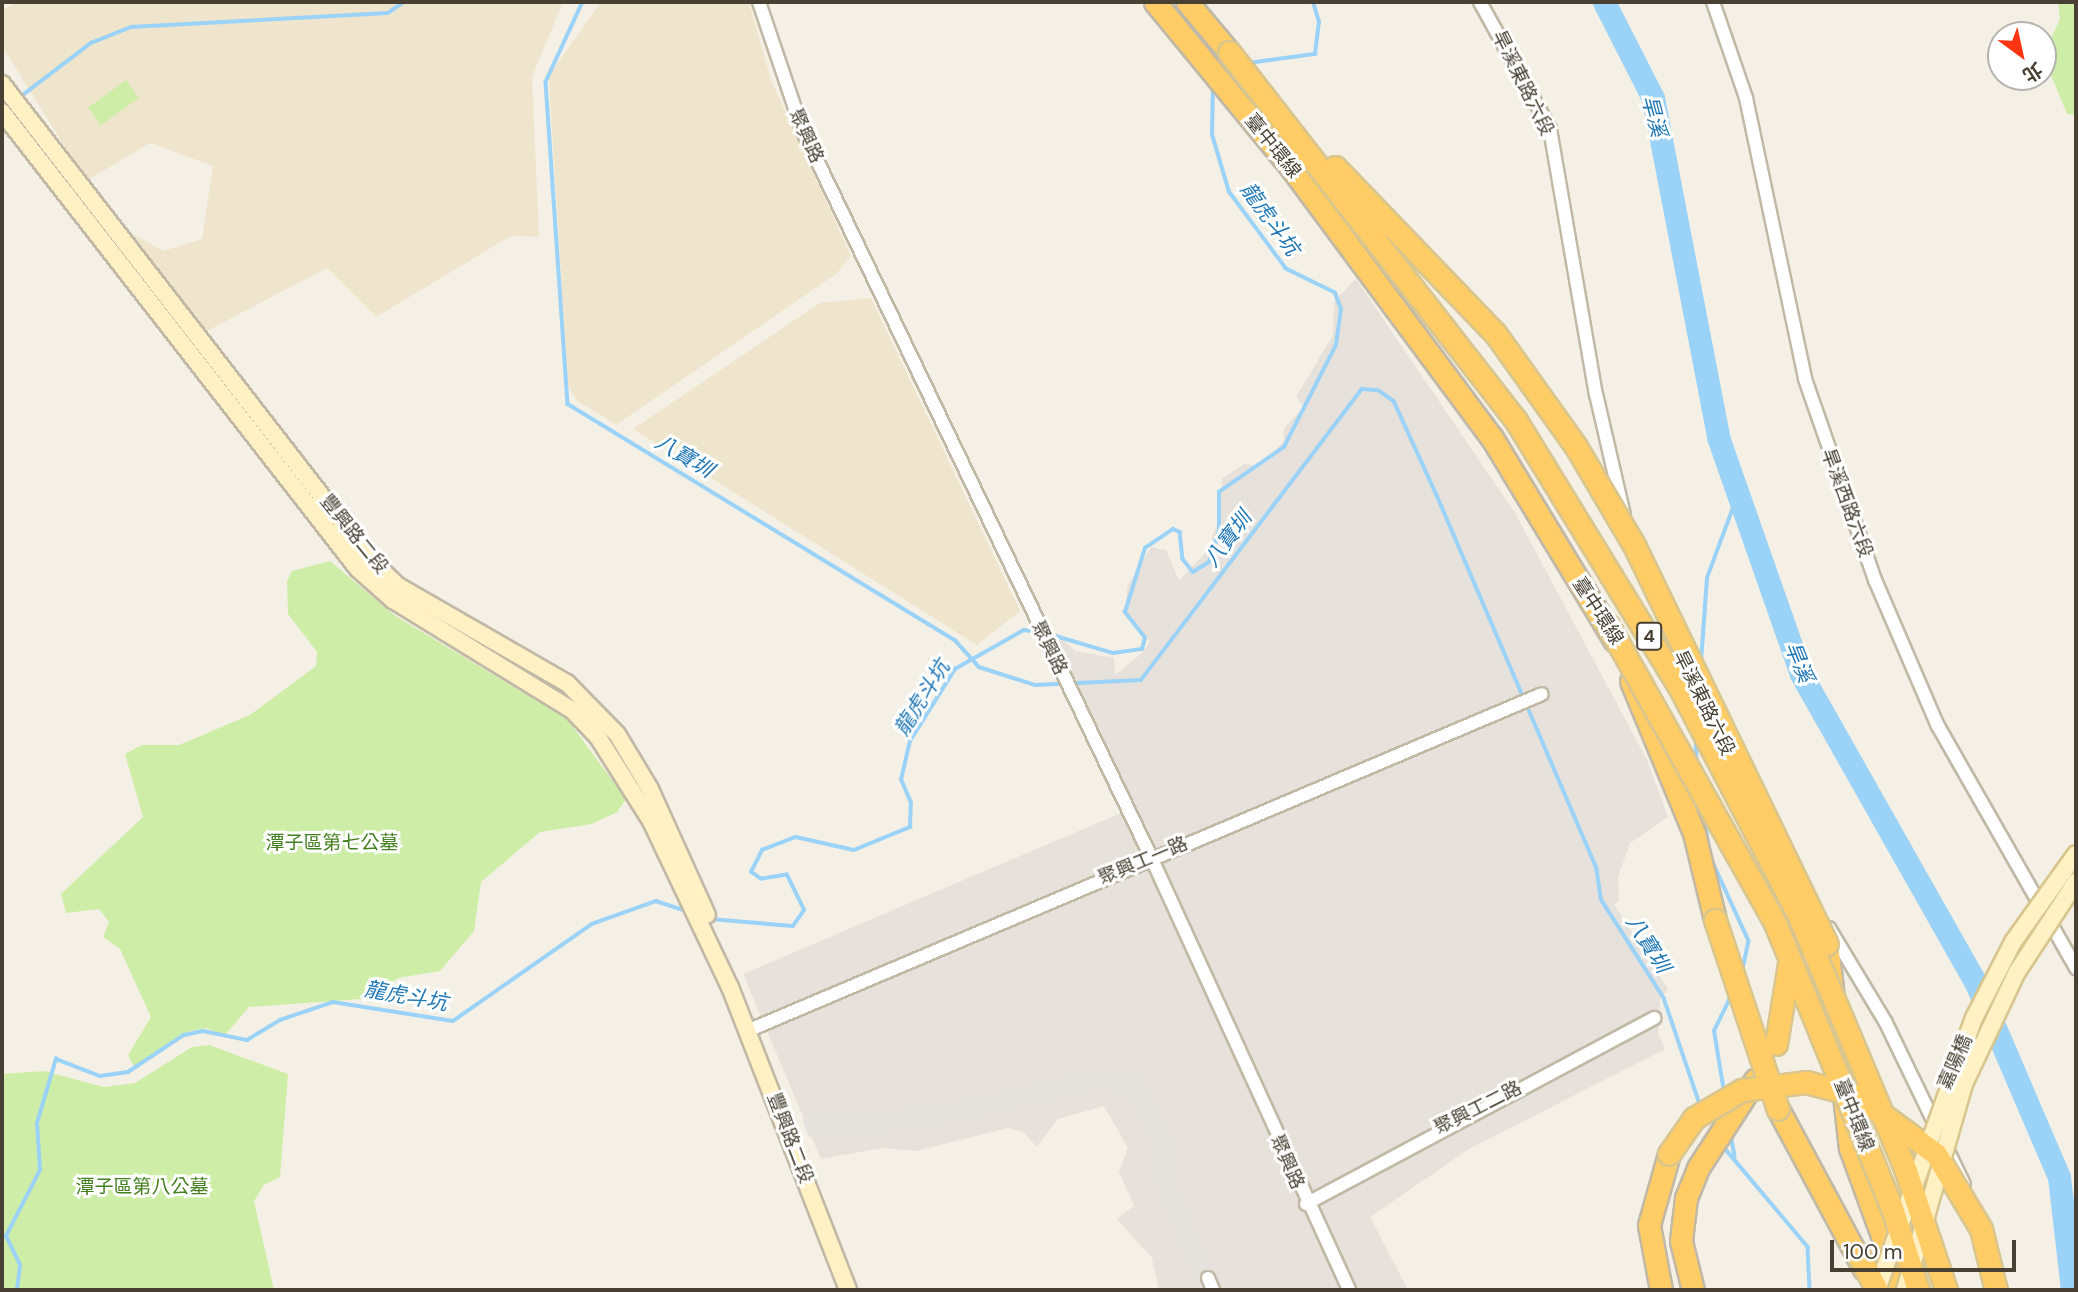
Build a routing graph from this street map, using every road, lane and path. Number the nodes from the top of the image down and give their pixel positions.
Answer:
1 (759, 2) edge
2 (1155, 2) edge
3 (1187, 2) edge
4 (1480, 2) edge
5 (1713, 2) edge
6 (1229, 52) junction
7 (10, 95) edge
8 (3, 114) edge
9 (1608, 625) junction
10 (1542, 694) dead end
11 (1748, 785) junction
12 (2076, 854) edge
13 (1151, 857) junction
14 (2076, 882) edge
15 (701, 916) junction
16 (2076, 968) edge
17 (1654, 1018) dead end
18 (747, 1031) junction
19 (1306, 1204) junction
20 (848, 1290) edge
21 (1349, 1290) edge
22 (1661, 1290) edge
23 (1693, 1290) edge
24 (1875, 1290) edge
25 (1903, 1290) edge
26 (1918, 1290) edge
27 (1946, 1290) edge
28 (1997, 1290) edge

1 - 13 street, 聚興路
2 - 9 highway, 臺中環線 / 4
3 - 6 highway, 臺中環線 / 4
4 - 28 street, 旱溪東路六段
5 - 16 street, 旱溪西路六段
6 - 11 highway, bridge
6 - 27 highway, 臺中環線 / 4, bridge
7 - 15 street, 豐興路二段
8 - 15 street, 豐興路二段
9 - 24 highway, bridge
9 - 26 highway, 臺中環線 / 4, bridge
10 - 13 street, 聚興工一路
11 - 23 highway, bridge
11 - 25 highway, bridge
12 - 24 street, 嘉陽橋, bridge
13 - 18 street, 聚興工一路
13 - 19 street, 聚興路
14 - 25 street, 嘉陽橋, bridge
15 - 18 street, 豐興路二段
17 - 19 street, 聚興工二路
18 - 20 street, 豐興路二段
19 - 21 street, 聚興路
22 - 28 highway, bridge

